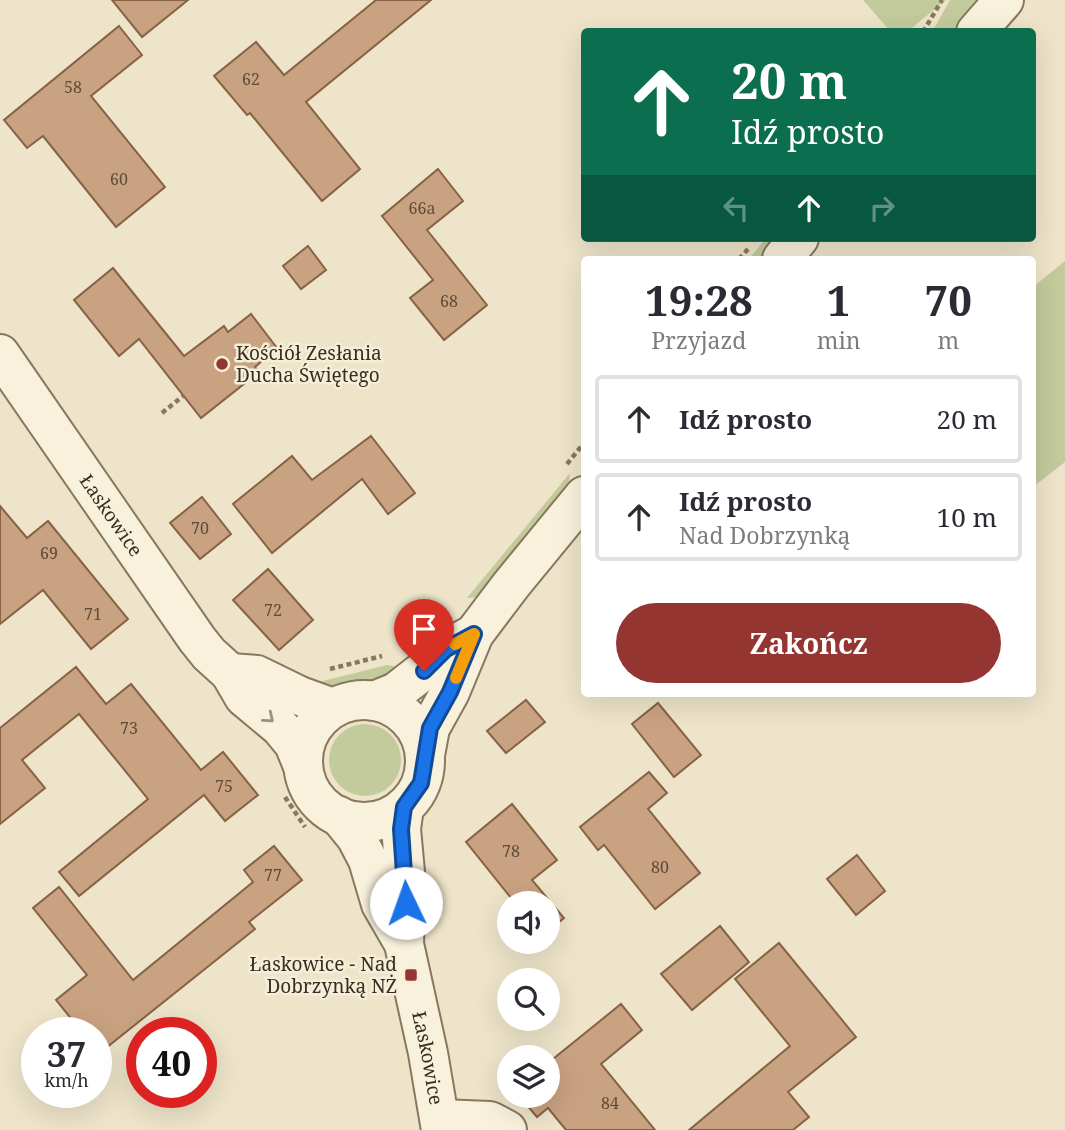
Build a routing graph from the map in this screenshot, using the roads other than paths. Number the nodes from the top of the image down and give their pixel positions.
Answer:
1 (1004, 0) edge
2 (980, 28) edge
3 (796, 242) edge
4 (784, 256) edge
5 (0, 354) edge
6 (581, 500) edge
7 (474, 634) junction
8 (229, 673) junction
9 (373, 701) junction
10 (333, 708) junction
11 (425, 755) junction
12 (292, 778) junction
13 (404, 807) junction
14 (323, 824) junction
15 (404, 944) junction
16 (440, 1124) edge
17 (507, 1130) edge

1 - 2 street
3 - 4 street
5 - 8 street, Łaskowice
6 - 7 street
7 - 9 street
7 - 11 street
8 - 10 street
8 -> 12 street, Łaskowice
9 - 10 street
9 - 11 street
10 - 12 street
11 - 13 street
12 - 14 street
13 - 14 street
13 - 15 street, Łaskowice
14 - 15 street, Łaskowice
15 - 16 street, Łaskowice
16 - 17 street

